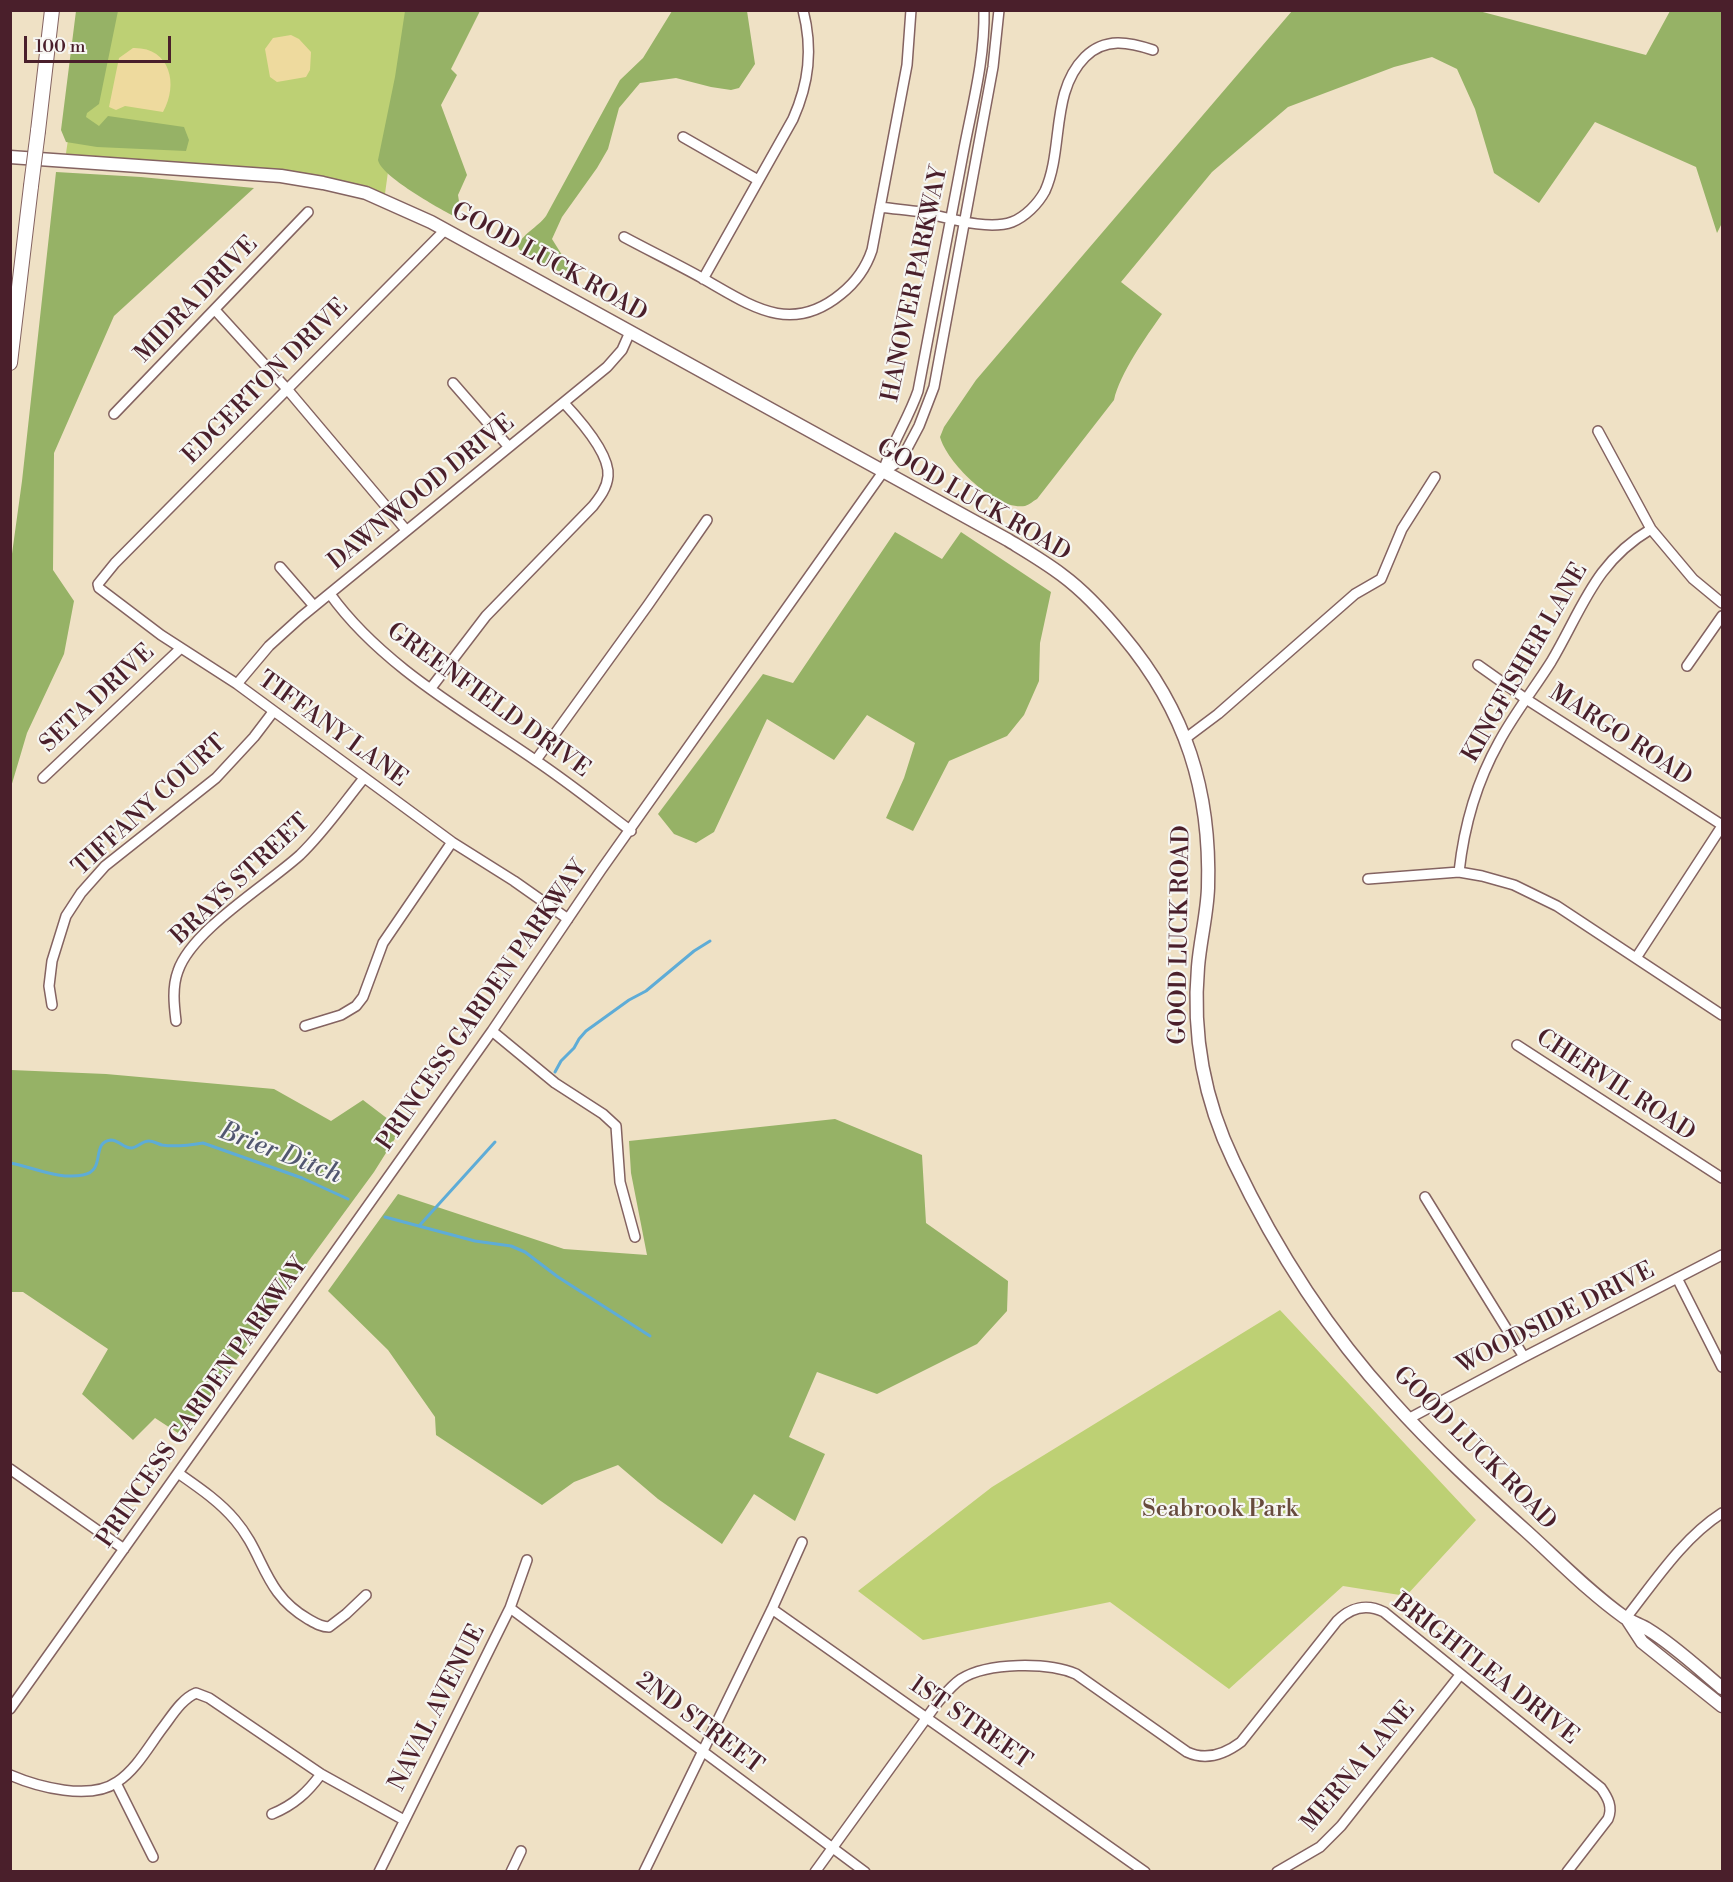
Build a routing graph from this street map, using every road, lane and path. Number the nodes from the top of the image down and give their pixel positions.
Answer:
1 (52, 10) edge
2 (802, 10) edge
3 (911, 10) edge
4 (984, 10) edge
5 (999, 10) edge
6 (1153, 50) dead end
7 (683, 137) dead end
8 (10, 157) edge
9 (758, 180) junction
10 (880, 207) junction
11 (308, 212) dead end
12 (951, 219) junction
13 (964, 221) junction
14 (446, 230) junction
15 (624, 237) dead end
16 (703, 279) junction
17 (215, 310) junction
18 (630, 332) junction
19 (10, 363) edge
20 (453, 383) dead end
21 (287, 389) junction
22 (564, 403) junction
23 (114, 414) dead end
24 (1598, 431) dead end
25 (508, 446) junction
26 (883, 472) junction
27 (1435, 477) dead end
28 (707, 520) dead end
29 (1651, 529) junction
30 (406, 530) junction
31 (115, 563) joint
32 (280, 567) dead end
33 (330, 594) junction
34 (1722, 603) edge
35 (314, 606) junction
36 (1722, 616) edge
37 (181, 648) junction
38 (1478, 665) dead end
39 (1687, 666) dead end
40 (237, 684) junction
41 (431, 688) junction
42 (1526, 699) junction
43 (273, 712) junction
44 (1186, 738) junction
45 (536, 760) junction
46 (43, 778) dead end
47 (364, 778) junction
48 (1722, 825) edge
49 (631, 831) junction
50 (452, 842) junction
51 (1458, 872) junction
52 (1368, 879) dead end
53 (568, 919) junction
54 (1636, 958) junction
55 (52, 1005) dead end
56 (1722, 1015) edge
57 (176, 1021) dead end
58 (305, 1026) dead end
59 (492, 1031) junction
60 (1517, 1045) dead end
61 (1722, 1178) edge
62 (1425, 1197) dead end
63 (635, 1237) dead end
64 (1722, 1255) edge
65 (1677, 1278) junction
66 (1524, 1357) junction
67 (1722, 1367) edge
68 (1408, 1419) junction
69 (10, 1469) edge
70 (178, 1473) junction
71 (1722, 1513) edge
72 (802, 1542) dead end
73 (124, 1549) junction
74 (527, 1560) dead end
75 (366, 1595) dead end
76 (510, 1608) junction
77 (772, 1609) junction
78 (1626, 1618) junction
79 (1460, 1675) junction
80 (1722, 1688) edge
81 (1722, 1706) edge
82 (10, 1709) edge
83 (927, 1717) junction
84 (702, 1750) junction
85 (321, 1773) junction
86 (10, 1775) edge
87 (116, 1784) junction
88 (272, 1814) dead end
89 (404, 1820) junction
90 (832, 1847) junction
91 (521, 1851) dead end
92 (153, 1857) dead end
93 (379, 1872) edge
94 (511, 1872) edge
95 (644, 1872) edge
96 (815, 1872) edge
97 (865, 1872) edge
98 (1145, 1872) edge
99 (1277, 1872) edge
100 (1567, 1872) edge

1 - 19 highway, bridge
2 - 9 street
3 - 10 street
4 - 12 street, HANOVER PARKWAY
5 - 13 street, HANOVER PARKWAY
6 - 13 street
7 - 9 street
8 - 14 main road, GOOD LUCK ROAD
9 - 16 street
10 - 12 street
10 - 16 street
11 - 17 street, MIDRA DRIVE
12 - 13 street
12 - 26 street, HANOVER PARKWAY
13 - 26 street, HANOVER PARKWAY
14 - 18 main road, GOOD LUCK ROAD
14 - 21 street, EDGERTON DRIVE
15 - 16 street
17 - 21 street
17 - 23 street, MIDRA DRIVE
18 - 22 street, DAWNWOOD DRIVE
18 - 26 main road, GOOD LUCK ROAD
20 - 25 street
21 - 30 street
21 - 31 street, EDGERTON DRIVE
22 - 25 street, DAWNWOOD DRIVE
22 - 41 street
24 - 29 street
25 - 30 street, DAWNWOOD DRIVE
26 - 44 main road, GOOD LUCK ROAD
26 - 49 street, PRINCESS GARDEN PARKWAY
27 - 44 street
28 - 45 street
29 - 34 street
29 - 42 street, KINGFISHER LANE
30 - 33 street, DAWNWOOD DRIVE
31 - 37 street, TIFFANY LANE
32 - 35 street
33 - 35 street, DAWNWOOD DRIVE
33 - 41 street, GREENFIELD DRIVE
35 - 40 street, DAWNWOOD DRIVE
36 - 39 street
37 - 40 street, TIFFANY LANE
37 - 46 street, SETA DRIVE
38 - 42 street, MARGO ROAD
40 - 43 street, TIFFANY LANE
41 - 45 street, GREENFIELD DRIVE
42 - 48 street, MARGO ROAD
42 - 51 street, KINGFISHER LANE
43 - 47 street, TIFFANY LANE
43 - 55 street, TIFFANY COURT
44 - 68 main road, GOOD LUCK ROAD
45 - 49 street, GREENFIELD DRIVE
47 - 50 street, TIFFANY LANE
47 - 57 street, BRAYS STREET
48 - 54 street
49 - 53 street, PRINCESS GARDEN PARKWAY
50 - 53 street, TIFFANY LANE
50 - 58 street
51 - 52 street
51 - 54 street
53 - 59 street, PRINCESS GARDEN PARKWAY
54 - 56 street
59 - 63 street
59 - 70 street, PRINCESS GARDEN PARKWAY
60 - 61 street, CHERVIL ROAD
62 - 66 street
64 - 65 street, WOODSIDE DRIVE
65 - 66 street, WOODSIDE DRIVE
65 - 67 street
66 - 68 street, WOODSIDE DRIVE
68 - 78 main road, GOOD LUCK ROAD
69 - 73 street
70 - 73 street, PRINCESS GARDEN PARKWAY
70 - 75 street
71 - 78 street
72 - 77 street
73 - 82 street, PRINCESS GARDEN PARKWAY
74 - 76 street, NAVAL AVENUE
76 - 84 street, 2ND STREET
76 - 89 street, NAVAL AVENUE
77 - 83 street, 1ST STREET
77 - 84 street
78 - 80 main road, GOOD LUCK ROAD
78 - 81 main road, GOOD LUCK ROAD
79 - 83 street, BRIGHTLEA DRIVE
79 - 99 street, MERNA LANE
79 - 100 street, BRIGHTLEA DRIVE
83 - 90 street, BRIGHTLEA DRIVE
83 - 98 street, 1ST STREET
84 - 90 street, 2ND STREET
84 - 95 street
85 - 87 street
85 - 88 street
85 - 89 street
86 - 87 street
87 - 92 street
89 - 93 street, NAVAL AVENUE
90 - 96 street, BRIGHTLEA DRIVE
90 - 97 street, 2ND STREET
91 - 94 street

